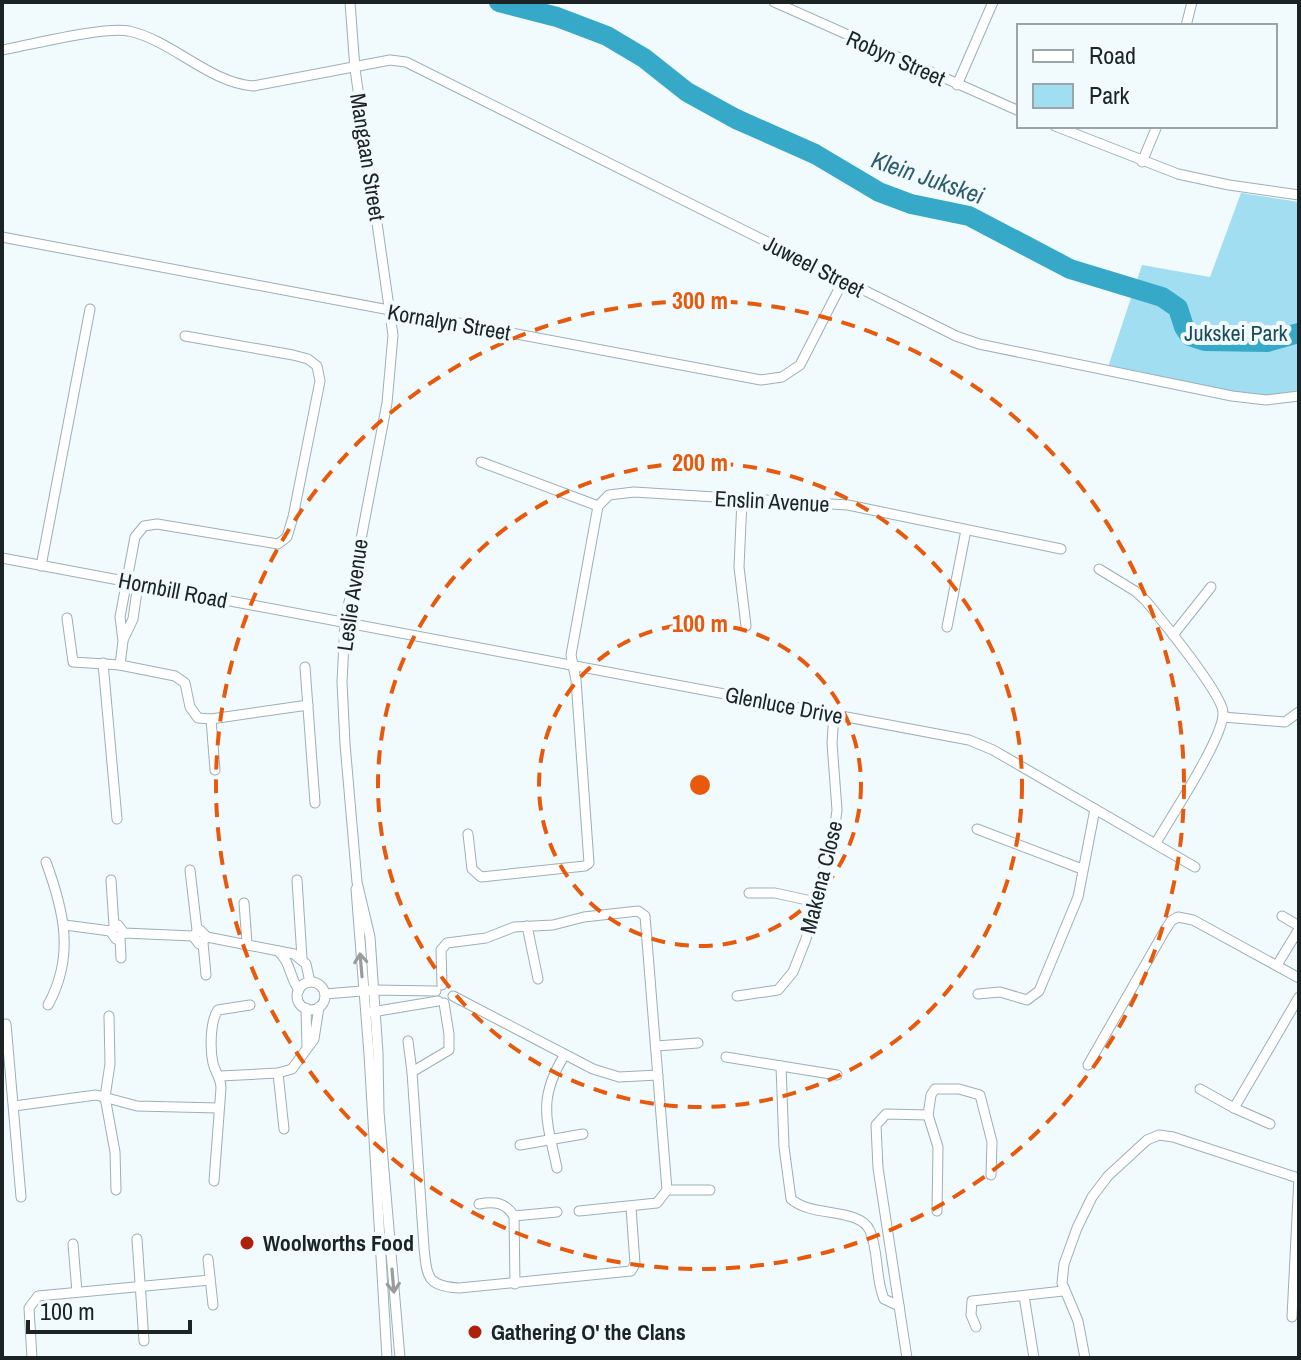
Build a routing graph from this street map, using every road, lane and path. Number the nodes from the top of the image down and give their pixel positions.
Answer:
1 (350, 2) edge
2 (774, 2) edge
3 (993, 2) edge
4 (1192, 2) edge
5 (795, 7) edge
6 (1186, 24) edge
7 (2, 50) edge
8 (355, 69) junction
9 (957, 85) junction
10 (1017, 110) edge
11 (1060, 128) edge
12 (1156, 128) edge
13 (1142, 162) junction
14 (1299, 195) edge
15 (2, 237) edge
16 (843, 281) junction
17 (90, 309) dead end
18 (392, 311) junction
19 (185, 336) dead end
20 (1299, 396) edge
21 (481, 462) dead end
22 (742, 500) junction
23 (598, 506) junction
24 (966, 530) junction
25 (1061, 549) dead end
26 (2, 558) edge
27 (41, 566) junction
28 (1099, 569) dead end
29 (126, 582) junction
30 (138, 584) junction
31 (1211, 587) dead end
32 (67, 618) dead end
33 (345, 623) junction
34 (746, 626) dead end
35 (947, 627) dead end
36 (1173, 635) junction
37 (123, 641) junction
38 (103, 663) junction
39 (120, 665) junction
40 (573, 665) junction
41 (305, 667) dead end
42 (308, 705) junction
43 (1299, 712) edge
44 (834, 714) junction
45 (1223, 717) junction
46 (211, 719) junction
47 (215, 770) dead end
48 (315, 803) dead end
49 (1095, 809) junction
50 (117, 819) dead end
51 (977, 829) dead end
52 (468, 834) dead end
53 (1156, 843) junction
54 (46, 862) dead end
55 (1195, 867) dead end
56 (1082, 869) junction
57 (190, 870) dead end
58 (111, 880) dead end
59 (297, 880) dead end
60 (749, 893) dead end
61 (816, 902) junction
62 (244, 903) dead end
63 (1282, 916) dead end
64 (65, 925) junction
65 (527, 926) junction
66 (1299, 927) edge
67 (112, 928) junction
68 (195, 933) junction
69 (122, 935) junction
70 (205, 940) junction
71 (247, 943) junction
72 (278, 951) junction
73 (121, 958) dead end
74 (302, 958) junction
75 (1277, 965) junction
76 (206, 975) dead end
77 (1299, 978) edge
78 (538, 979) dead end
79 (310, 982) junction
80 (299, 990) junction
81 (368, 991) junction
82 (325, 994) junction
83 (978, 994) dead end
84 (443, 995) junction
85 (737, 996) dead end
86 (1299, 997) edge
87 (48, 1005) dead end
88 (250, 1005) dead end
89 (319, 1007) junction
90 (306, 1008) junction
91 (370, 1012) junction
92 (109, 1016) dead end
93 (6, 1024) dead end
94 (408, 1041) dead end
95 (698, 1043) dead end
96 (307, 1046) junction
97 (656, 1046) junction
98 (564, 1056) junction
99 (726, 1057) dead end
100 (1088, 1065) dead end
101 (781, 1066) junction
102 (412, 1072) junction
103 (278, 1073) junction
104 (658, 1075) junction
105 (837, 1075) dead end
106 (220, 1076) junction
107 (1200, 1089) dead end
108 (105, 1097) junction
109 (14, 1106) junction
110 (218, 1108) junction
111 (1234, 1108) junction
112 (928, 1115) junction
113 (1270, 1124) dead end
114 (284, 1129) dead end
115 (583, 1134) dead end
116 (551, 1140) junction
117 (520, 1145) dead end
118 (557, 1168) dead end
119 (991, 1175) dead end
120 (1299, 1178) edge
121 (214, 1181) dead end
122 (116, 1190) dead end
123 (667, 1190) junction
124 (710, 1190) dead end
125 (21, 1197) dead end
126 (479, 1204) dead end
127 (631, 1207) junction
128 (579, 1211) dead end
129 (937, 1211) dead end
130 (557, 1212) dead end
131 (514, 1216) junction
132 (137, 1239) dead end
133 (73, 1244) dead end
134 (208, 1259) dead end
135 (1296, 1272) edge
136 (210, 1280) junction
137 (515, 1284) junction
138 (141, 1287) junction
139 (1063, 1291) junction
140 (77, 1292) junction
141 (1024, 1296) junction
142 (213, 1305) dead end
143 (899, 1306) junction
144 (1292, 1317) dead end
145 (976, 1327) dead end
146 (144, 1341) dead end
147 (32, 1358) edge
148 (387, 1358) edge
149 (400, 1358) edge
150 (907, 1358) edge
151 (1034, 1358) edge
152 (1085, 1358) edge

1 - 8 street, Mangaan Street
2 - 5 street, Robyn Street
3 - 9 street
4 - 6 street
5 - 9 street, Robyn Street
7 - 8 street, Juweel Street
8 - 16 street, Juweel Street
8 - 18 street, Mangaan Street
9 - 10 street, Robyn Street
11 - 13 street
12 - 13 street
13 - 14 street
15 - 18 street, Kornalyn Street
16 - 18 street, Kornalyn Street
16 - 20 street, Juweel Street
17 - 27 street
18 - 33 street, Leslie Avenue
19 - 29 street
21 - 23 street
22 - 23 street, Enslin Avenue
22 - 24 street, Enslin Avenue
22 - 34 street
23 - 40 street
24 - 25 street, Enslin Avenue
24 - 35 street
26 - 27 street, Hornbill Road
27 - 29 street, Hornbill Road
28 - 36 street
29 - 30 street, Hornbill Road
29 - 37 street
30 - 33 street, Hornbill Road
30 - 37 street
31 - 36 street
32 - 38 street
33 - 40 street, Glenluce Drive
33 - 81 street, Leslie Avenue
36 - 45 street
37 - 39 street
38 - 39 street
38 - 50 street
39 - 46 street
40 - 44 street, Glenluce Drive
40 - 52 street
41 - 42 street
42 - 46 street
42 - 48 street
43 - 45 street
44 - 49 street, Glenluce Drive
44 - 61 street, Makena Close
45 - 53 street
46 - 47 street
49 - 53 street, Glenluce Drive
49 - 56 street
51 - 56 street
53 - 55 street, Glenluce Drive
54 - 64 street
56 - 83 street
57 - 68 street
58 - 67 street
59 - 74 street
60 - 61 street
61 - 85 street, Makena Close
62 - 71 street
63 - 66 street
64 - 67 street
64 - 87 street
65 - 78 street
65 - 84 street
65 - 97 street
66 - 75 street
67 - 69 street
68 - 69 street
68 - 70 street
69 - 73 street
70 - 71 street
70 - 76 street
71 - 72 street
72 - 74 street
72 - 80 street
74 - 79 street
75 - 77 street
75 - 100 street
79 - 80 street
79 - 82 street
80 - 90 street
81 - 82 street
81 - 84 street
81 - 91 street, Leslie Avenue
82 - 89 street
84 - 91 street
84 - 98 street
84 - 102 street
86 - 111 street
88 - 106 street
89 - 90 street
89 - 96 street
90 - 96 street
91 - 148 street, Leslie Avenue
91 -> 149 street, Leslie Avenue
92 - 108 street
93 - 109 street
94 - 102 street
95 - 97 street
96 - 103 street
97 - 104 street
98 - 104 street
98 - 116 street
99 - 101 street
101 - 105 street
101 - 143 street
102 - 137 street
103 - 106 street
103 - 114 street
104 - 123 street
106 - 110 street
107 - 111 street
108 - 109 street
108 - 110 street
108 - 122 street
109 - 125 street
110 - 121 street
111 - 113 street
112 - 119 street
112 - 129 street
112 - 143 street
115 - 116 street
116 - 117 street
116 - 118 street
120 - 135 street
120 - 139 street
123 - 124 street
123 - 127 street
126 - 131 street
127 - 128 street
127 - 137 street
130 - 131 street
131 - 137 street
132 - 138 street
133 - 140 street
134 - 136 street
135 - 144 street
136 - 138 street
136 - 142 street
138 - 140 street
138 - 146 street
139 - 141 street
139 - 152 street
140 - 147 street
141 - 145 street
141 - 151 street
143 - 150 street

